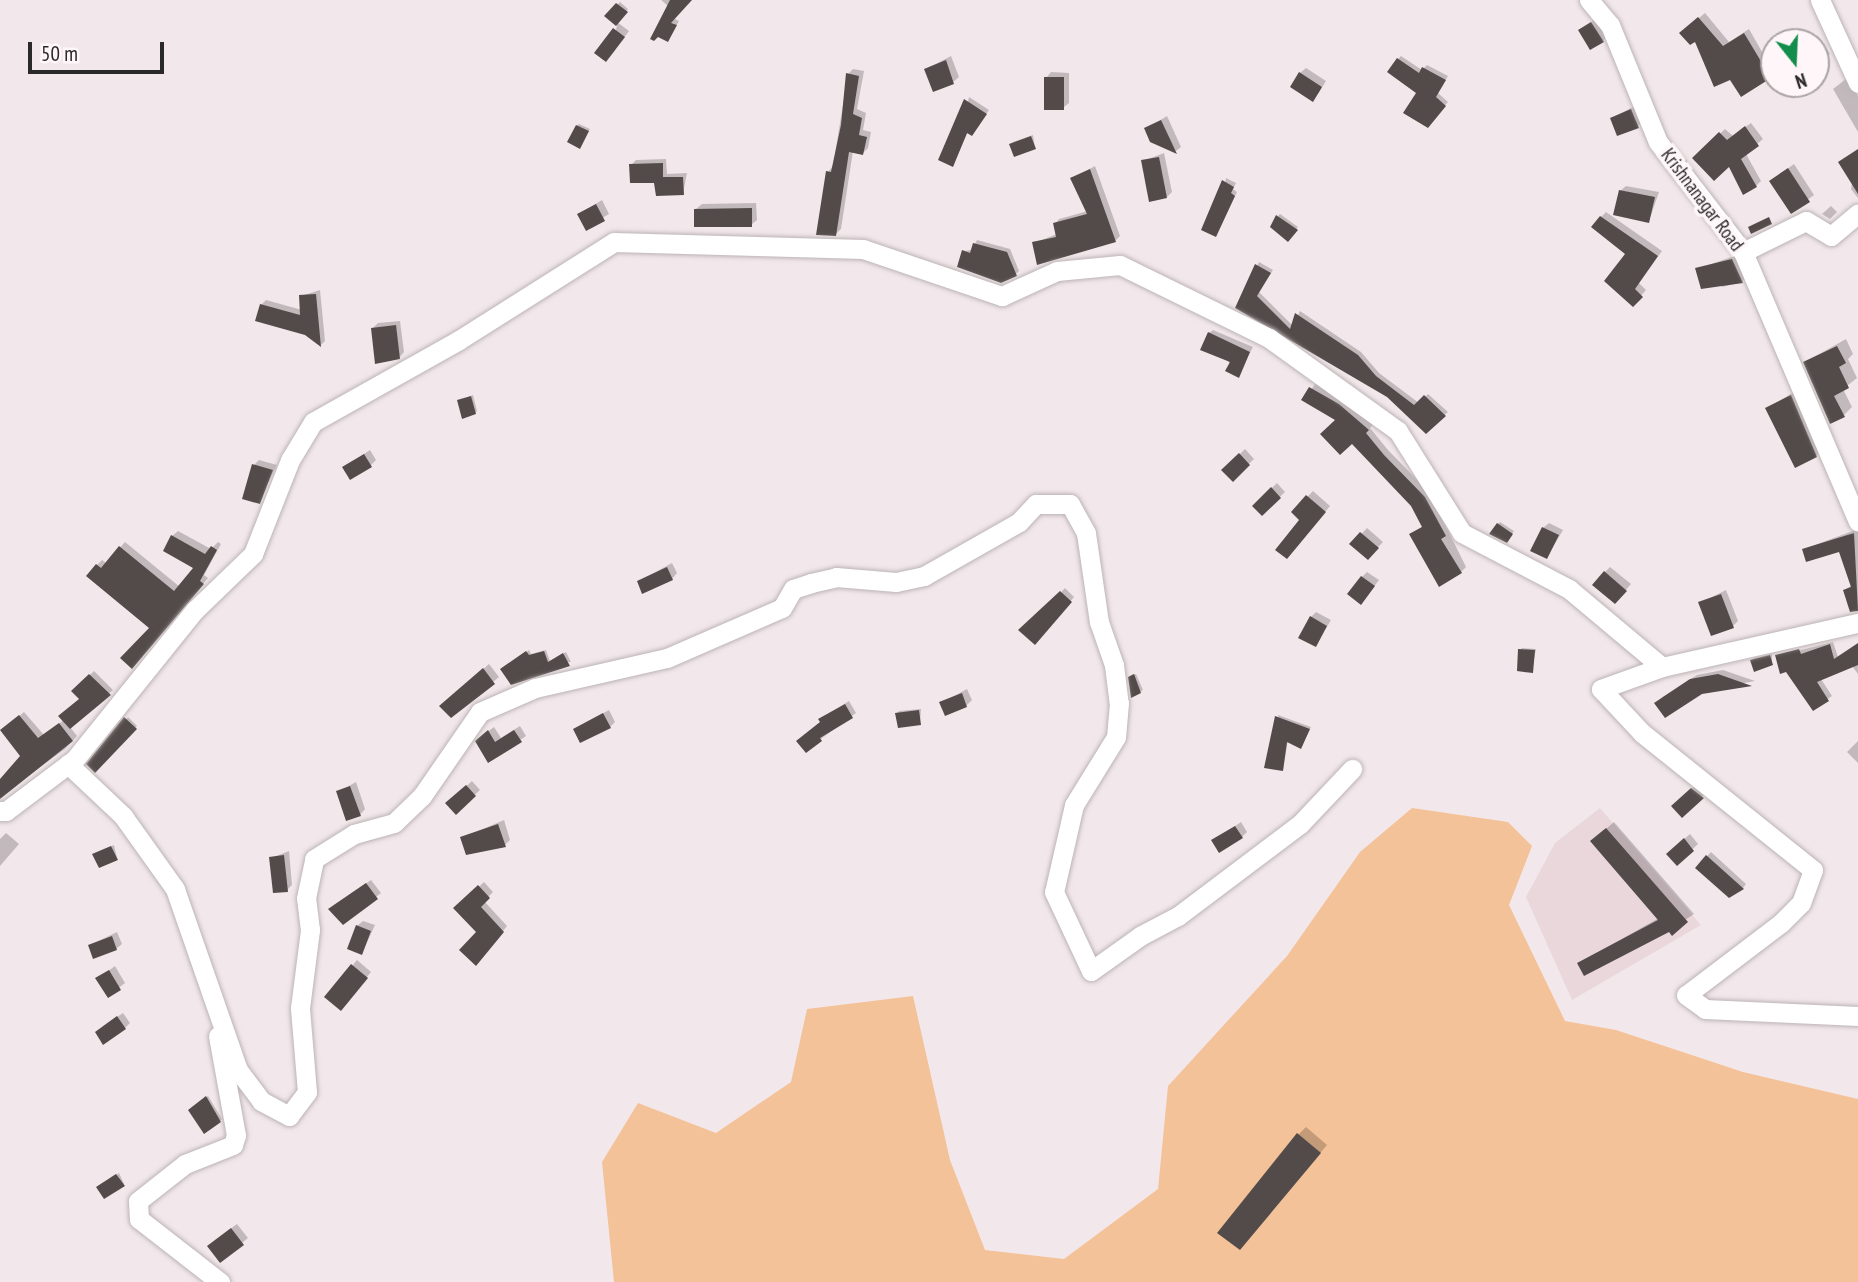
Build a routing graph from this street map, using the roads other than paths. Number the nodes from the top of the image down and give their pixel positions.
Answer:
1 (1589, 0) edge
2 (1820, 0) edge
3 (1858, 83) edge
4 (1858, 213) edge
5 (1743, 252) junction
6 (1858, 521) edge
7 (1858, 623) edge
8 (1662, 667) junction
9 (68, 764) junction
10 (1352, 769) dead end
11 (0, 811) edge
12 (216, 1011) junction
13 (1858, 1016) edge
14 (220, 1282) edge

1 - 5 street, Krishnanagar Road
2 - 3 street
4 - 5 street
5 - 6 street, Krishnanagar Road
7 - 8 street
8 - 9 street
8 - 13 street
9 - 11 street
9 - 12 street
10 - 12 street
12 - 14 street

